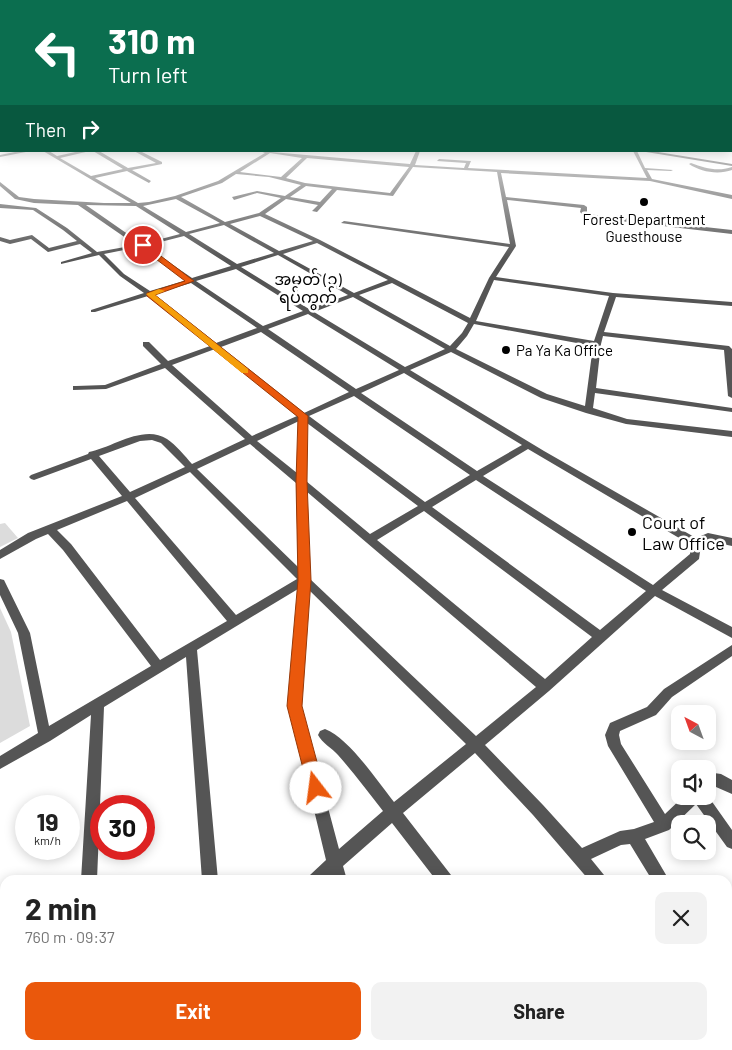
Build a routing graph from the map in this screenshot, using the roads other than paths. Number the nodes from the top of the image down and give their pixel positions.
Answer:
1 (66, 162) edge
2 (115, 162) edge
3 (158, 162) edge
4 (254, 162) edge
5 (302, 162) edge
6 (359, 162) edge
7 (414, 162) edge
8 (469, 162) edge
9 (640, 162) edge
10 (713, 162) edge
11 (716, 162) edge
12 (691, 164) dead end
13 (732, 165) edge
14 (412, 166) junction
15 (127, 169) junction
16 (644, 169) junction
17 (465, 170) junction
18 (671, 170) dead end
19 (499, 172) junction
20 (236, 173) junction
21 (92, 177) junction
22 (282, 180) junction
23 (650, 180) junction
24 (149, 182) dead end
25 (0, 183) edge
26 (305, 184) junction
27 (336, 188) junction
28 (178, 197) junction
29 (732, 197) edge
30 (234, 198) dead end
31 (503, 198) junction
32 (285, 199) junction
33 (80, 204) junction
34 (137, 204) junction
35 (321, 204) junction
36 (0, 206) edge
37 (315, 212) dead end
38 (260, 214) junction
39 (225, 222) junction
40 (344, 223) dead end
41 (732, 232) edge
42 (184, 233) junction
43 (0, 239) edge
44 (318, 241) junction
45 (82, 242) junction
46 (143, 245) junction
47 (513, 246) junction
48 (98, 254) junction
49 (278, 254) junction
50 (63, 263) dead end
51 (235, 267) junction
52 (492, 278) junction
53 (191, 281) junction
54 (391, 281) junction
55 (150, 294) junction
56 (613, 295) junction
57 (353, 296) junction
58 (732, 304) edge
59 (92, 311) dead end
60 (309, 312) junction
61 (472, 322) junction
62 (263, 330) junction
63 (600, 334) junction
64 (146, 344) dead end
65 (597, 344) junction
66 (216, 347) junction
67 (451, 349) junction
68 (166, 364) junction
69 (406, 370) junction
70 (76, 388) dead end
71 (591, 390) junction
72 (356, 392) junction
73 (732, 396) edge
74 (732, 410) edge
75 (589, 411) junction
76 (303, 416) junction
77 (732, 434) edge
78 (251, 440) junction
79 (528, 445) junction
80 (92, 454) junction
81 (191, 468) junction
82 (476, 476) junction
83 (34, 477) dead end
84 (301, 481) junction
85 (128, 497) junction
86 (424, 507) junction
87 (50, 529) junction
88 (370, 539) junction
89 (732, 542) edge
90 (696, 543) junction
91 (0, 554) edge
92 (304, 580) junction
93 (0, 583) edge
94 (654, 591) junction
95 (234, 622) junction
96 (732, 633) edge
97 (600, 637) junction
98 (191, 648) junction
99 (732, 650) edge
100 (159, 668) junction
101 (545, 687) junction
102 (98, 705) junction
103 (325, 735) dead end
104 (45, 737) junction
105 (477, 744) junction
106 (0, 763) edge
107 (716, 780) edge
108 (732, 787) edge
109 (685, 805) edge
110 (706, 805) edge
111 (392, 812) junction
112 (664, 825) junction
113 (634, 836) junction
114 (732, 842) edge
115 (580, 856) junction
116 (336, 862) junction
117 (89, 875) edge
118 (210, 875) edge
119 (321, 875) edge
120 (338, 875) edge
121 (442, 875) edge
122 (595, 875) edge
123 (658, 875) edge

1 - 21 street
2 - 15 street
3 - 15 street
4 - 20 street
5 - 22 street
6 - 14 street
7 - 14 street
8 - 17 street
9 - 16 street
10 - 13 main road
11 - 13 main road
12 - 13 street
14 - 17 street
14 - 27 street
15 - 21 street
15 - 24 street
16 - 18 street
16 - 23 street
17 - 19 street
19 - 23 street
19 - 31 street
20 - 22 street
20 - 28 street
21 - 34 street
22 - 26 street
23 - 29 street
25 - 33 street
26 - 27 street
26 - 32 street
27 - 35 street
28 - 34 street
28 - 39 street
30 - 32 street
31 - 41 street
31 - 47 street
32 - 35 street
32 - 38 street
33 - 34 street
33 - 46 street
34 - 42 street
35 - 37 street
36 - 45 street
38 - 39 street
38 - 44 street
39 - 42 street
39 - 49 street
40 - 47 street
42 - 46 street
42 - 51 street
43 - 45 street
44 - 49 street
44 - 54 street
45 - 48 street
46 - 48 street
46 - 53 street
47 - 52 street
48 - 50 street
48 - 55 street
49 - 51 street
49 - 57 street
51 - 53 street
51 - 60 street
52 - 56 street
52 - 61 street
53 - 55 street
53 - 62 street
54 - 57 street
54 - 61 street
55 - 59 street
55 - 66 street
56 - 58 street
56 - 63 street
57 - 60 street
57 - 67 street
60 - 62 street
60 - 69 street
61 - 65 street
61 - 67 street
62 - 66 street
62 - 72 street
63 - 65 street
63 - 73 street
64 - 68 street
65 - 71 street
66 - 68 street
66 - 76 street
67 - 69 street
67 - 75 street
68 - 70 street
68 - 78 street
69 - 72 street
69 - 79 street
71 - 74 street
71 - 75 street
72 - 76 street
72 - 82 street
75 - 77 street
76 - 78 street
76 - 84 street
76 - 86 street
78 - 81 street
78 - 84 street
79 - 82 street
79 - 90 street
80 - 81 street
80 - 83 street
80 - 85 street
81 - 85 street
81 - 92 street
82 - 86 street
82 - 94 street
84 - 88 street
84 - 92 street
85 - 87 street
85 - 95 street
86 - 88 street
86 - 97 street
87 - 91 street
87 - 100 street
88 - 101 street
89 - 90 street
90 - 94 street
92 - 95 street
92 - 105 street
92 - 116 street
93 - 104 street
94 - 96 street
94 - 97 street
95 - 98 street
97 - 101 street
98 - 100 street
98 - 118 street
99 - 112 street
100 - 102 street
101 - 105 street
102 - 104 street
102 - 117 street
103 - 111 street
104 - 106 street
105 - 111 street
105 - 115 street
107 - 108 street
109 - 112 street
110 - 114 street
111 - 116 street
111 - 121 street
112 - 113 street
113 - 115 street
113 - 123 street
115 - 122 street
116 - 119 street
116 - 120 street

